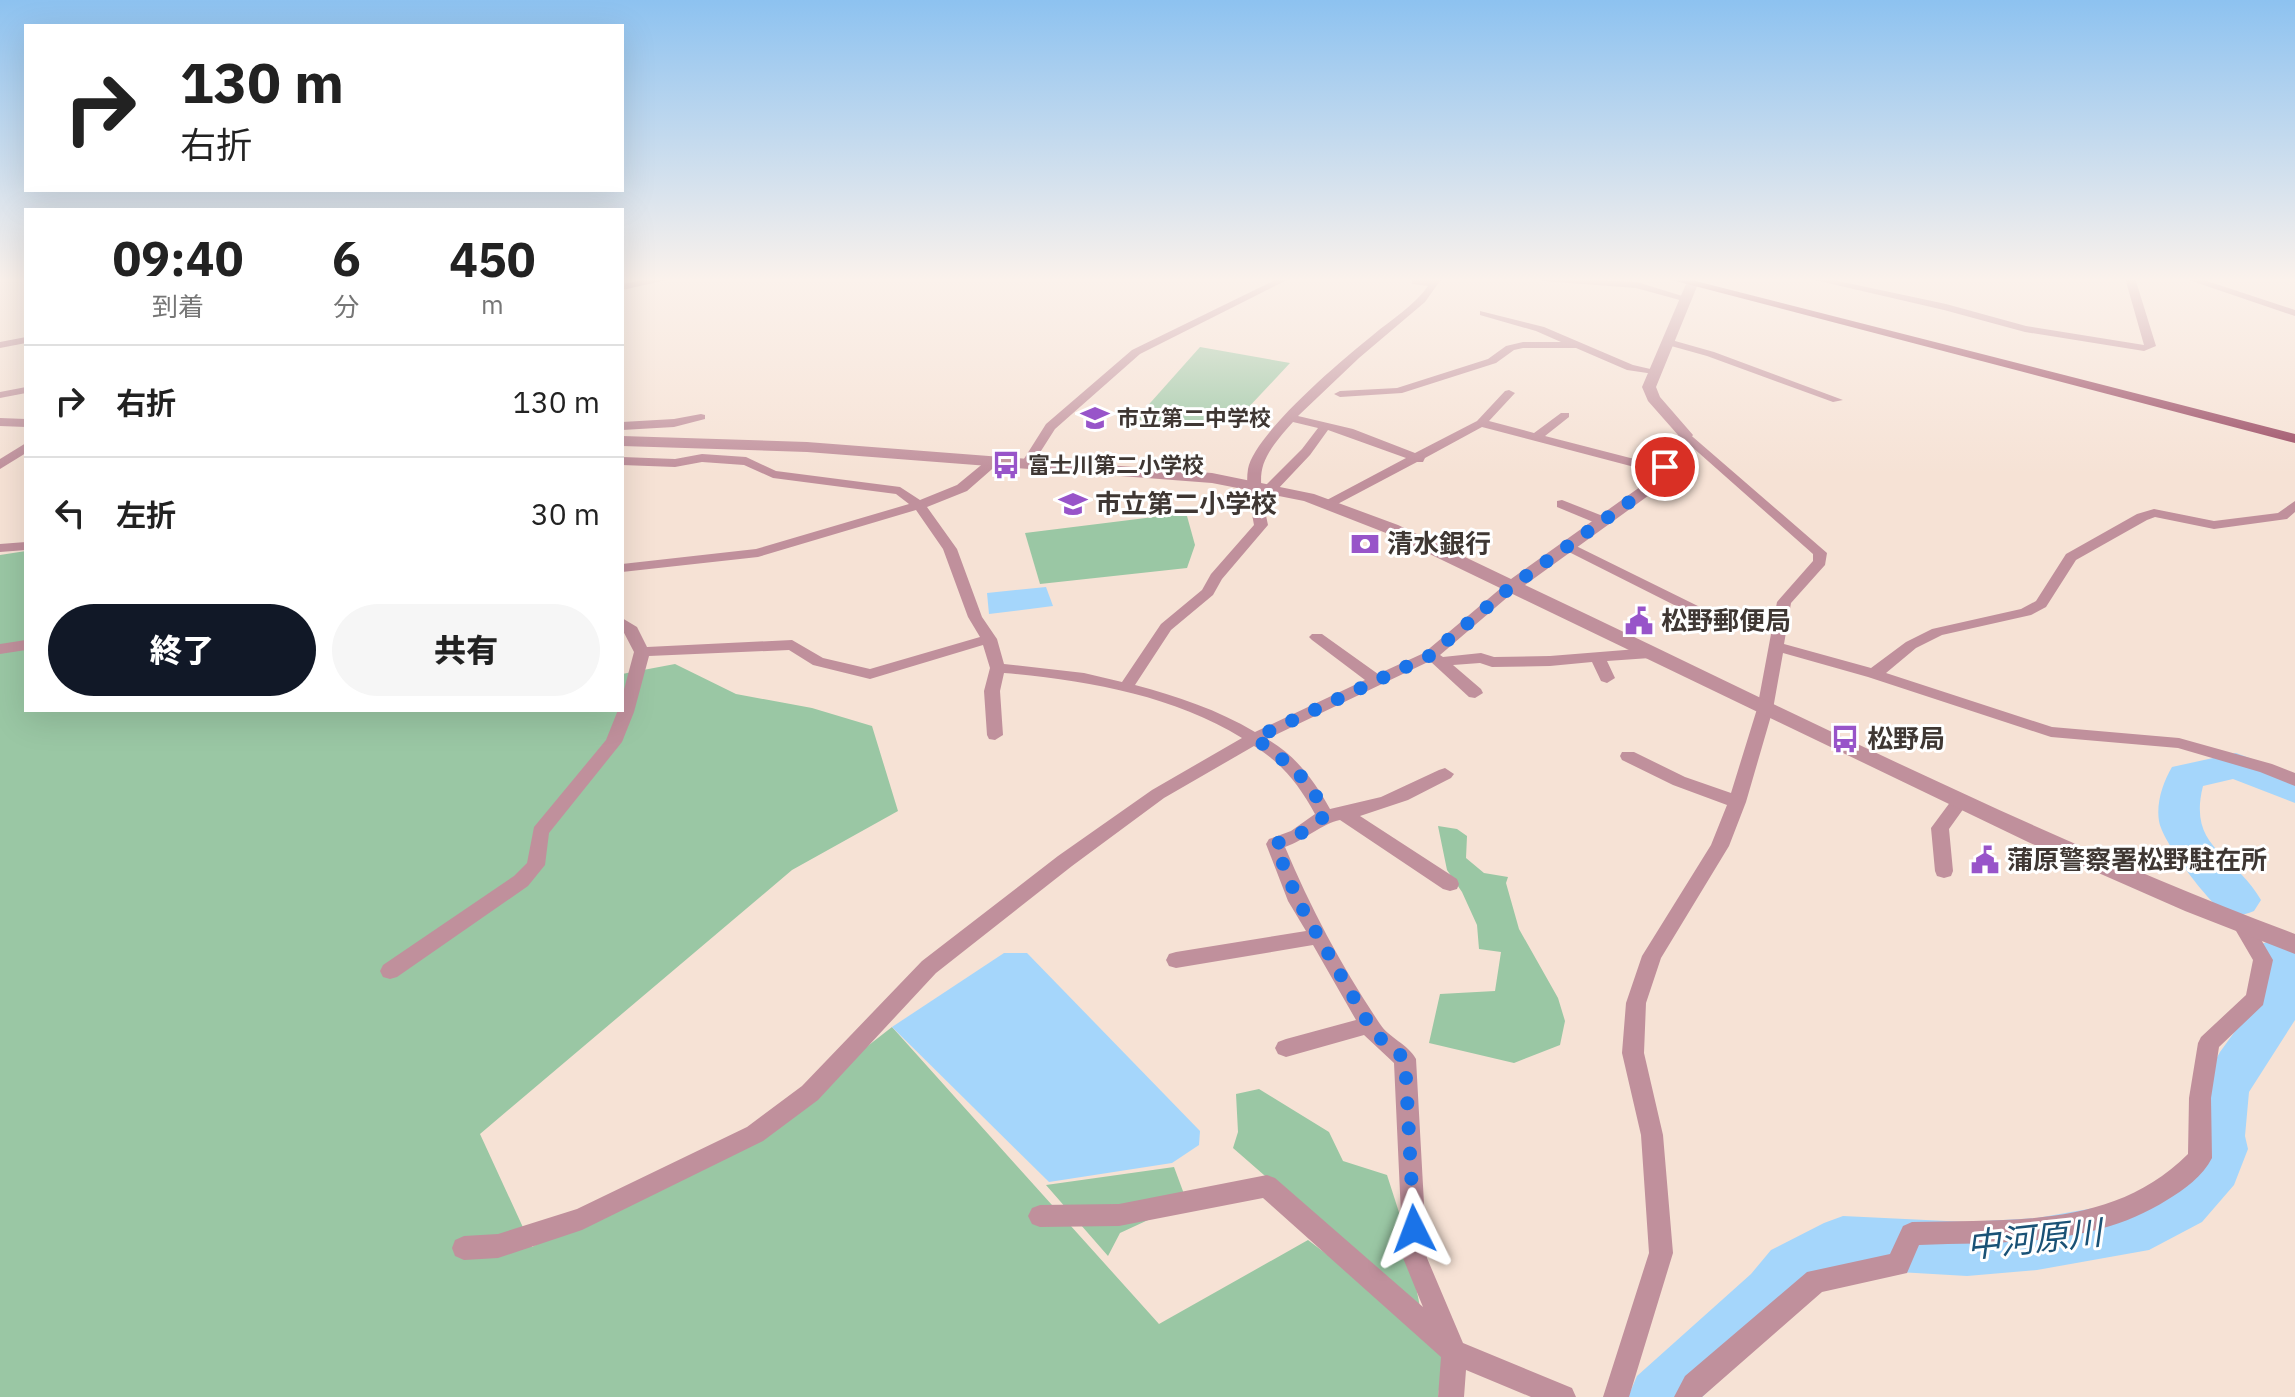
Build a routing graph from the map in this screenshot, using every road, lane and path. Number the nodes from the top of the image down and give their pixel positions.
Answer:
1 (1154, 343) edge
2 (1369, 343) edge
3 (1573, 343) edge
4 (1667, 343) edge
5 (1673, 343) edge
6 (1913, 343) edge
7 (2114, 343) edge
8 (2150, 343) edge
9 (1577, 345) junction
10 (1654, 371) junction
11 (24, 390) edge
12 (1509, 393) dead end
13 (1340, 394) dead end
14 (0, 395) edge
15 (1837, 400) dead end
16 (1565, 415) dead end
17 (701, 417) dead end
18 (1291, 418) junction
19 (0, 422) edge
20 (24, 423) edge
21 (1481, 423) junction
22 (1326, 425) junction
23 (624, 426) edge
24 (1686, 435) junction
25 (1538, 436) junction
26 (2295, 439) edge
27 (624, 441) edge
28 (23, 448) edge
29 (0, 451) edge
30 (1419, 459) junction
31 (995, 460) junction
32 (624, 461) edge
33 (1028, 462) junction
34 (0, 465) edge
35 (1665, 467) junction
36 (1357, 469) dead end
37 (1376, 479) junction
38 (1263, 487) junction
39 (1330, 504) junction
40 (1562, 504) dead end
41 (919, 505) junction
42 (2295, 505) edge
43 (1603, 521) junction
44 (24, 546) edge
45 (1568, 546) junction
46 (0, 548) edge
47 (624, 568) edge
48 (1512, 586) junction
49 (1711, 622) dead end
50 (624, 624) edge
51 (1317, 637) dead end
52 (989, 639) junction
53 (24, 645) edge
54 (1778, 647) junction
55 (0, 649) edge
56 (642, 652) junction
57 (1650, 653) junction
58 (1436, 658) junction
59 (1598, 659) junction
60 (998, 668) junction
61 (1874, 674) junction
62 (1607, 678) dead end
63 (1377, 681) junction
64 (1126, 687) junction
65 (1475, 693) dead end
66 (1765, 709) junction
67 (995, 735) dead end
68 (1255, 738) junction
69 (1628, 756) dead end
70 (1445, 774) dead end
71 (2295, 780) edge
72 (1960, 801) junction
73 (1737, 802) junction
74 (1334, 815) junction
75 (1944, 871) dead end
76 (1450, 884) dead end
77 (2242, 924) junction
78 (1318, 937) junction
79 (2295, 944) edge
80 (1176, 960) dead end
81 (390, 971) dead end
82 (1370, 1025) junction
83 (1286, 1048) dead end
84 (1040, 1216) dead end
85 (464, 1248) dead end
86 (1454, 1352) junction
87 (1451, 1397) edge
88 (1563, 1397) edge
89 (1616, 1397) edge
90 (1687, 1397) edge

1 - 33 street
2 - 18 street
3 - 9 street
4 - 10 street
5 - 15 street
6 - 26 main road
7 - 8 street
9 - 10 street
9 - 13 street
10 - 24 street
11 - 14 street
12 - 21 street
16 - 25 street
17 - 23 street
18 - 22 street
18 - 38 street
19 - 20 street
21 - 25 street
21 - 30 street
22 - 30 street
22 - 38 street
24 - 35 street
24 - 54 street
25 - 35 street
27 - 31 street
28 - 29 street
28 - 34 street
30 - 37 street
31 - 33 street
31 - 41 street
32 - 41 street
33 - 38 street
35 - 43 street
36 - 37 street
37 - 39 street
38 - 39 street
38 - 64 street
39 - 48 street
40 - 43 street
41 - 47 street
41 - 52 street
42 - 61 street
43 - 45 street
44 - 46 street
45 - 48 street
45 - 49 street
48 - 57 street
48 - 58 street
50 - 56 street
51 - 63 street
52 - 56 street
52 - 60 street
53 - 55 street
54 - 61 street
54 - 66 street
56 - 81 street
57 - 59 street
57 - 66 street
58 - 59 street
58 - 63 street
58 - 65 street
59 - 62 street
60 - 64 street
60 - 67 street
61 - 71 street
63 - 68 street
64 - 68 street
66 - 72 street
66 - 73 street
68 - 74 street
68 - 85 street
69 - 73 street
70 - 74 street
72 - 75 street
72 - 77 street
73 - 89 street
74 - 76 street
74 - 78 street
77 - 79 street
77 - 90 street
78 - 80 street
78 - 82 street
82 - 83 street
82 - 86 street
84 - 86 street
86 - 87 street
86 - 88 street

